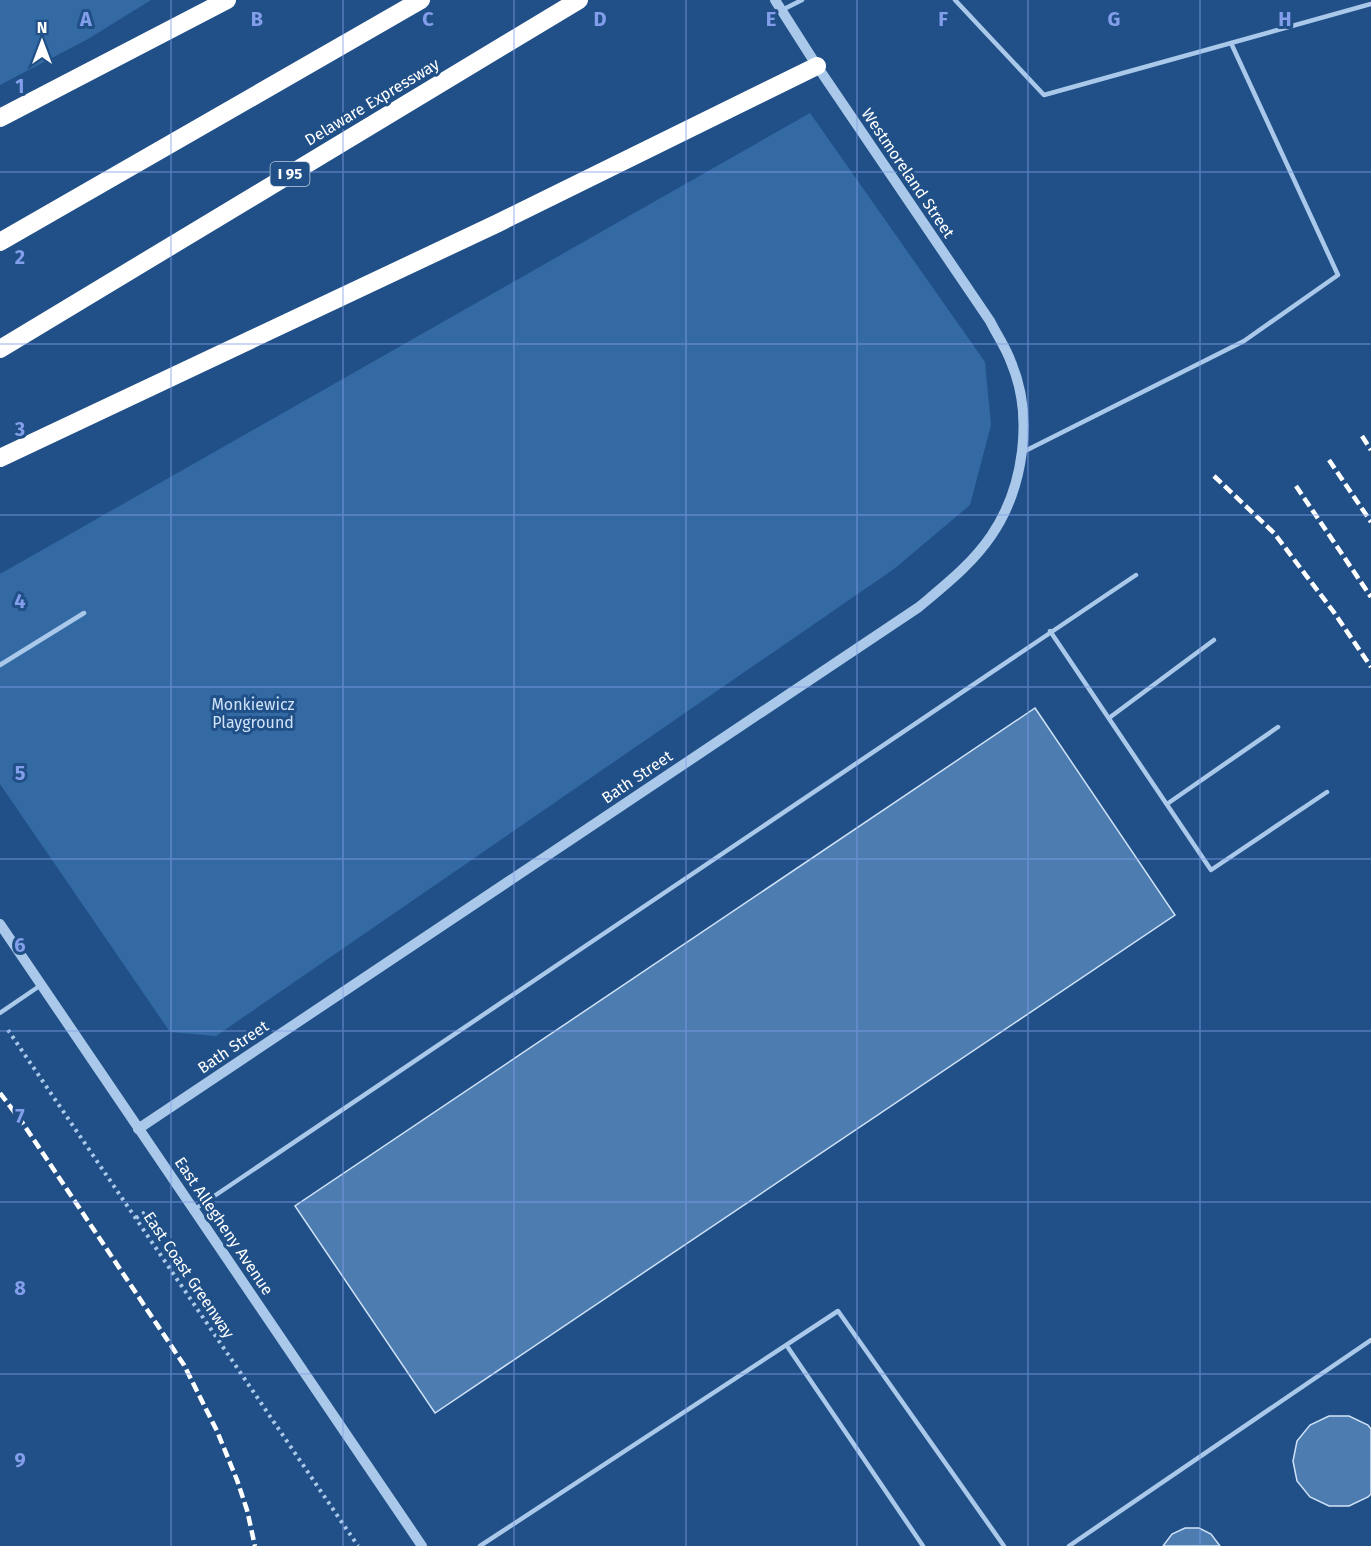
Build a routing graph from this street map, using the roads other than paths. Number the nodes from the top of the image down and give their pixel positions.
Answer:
1 (227, 0) edge
2 (421, 0) edge
3 (579, 0) edge
4 (775, 0) edge
5 (802, 0) edge
6 (954, 0) edge
7 (1371, 4) edge
8 (782, 10) junction
9 (1231, 43) junction
10 (817, 66) junction
11 (0, 118) edge
12 (0, 242) edge
13 (0, 349) edge
14 (1012, 365) joint
15 (1023, 452) junction
16 (0, 458) edge
17 (1136, 575) dead end
18 (84, 613) dead end
19 (1050, 632) junction
20 (1214, 640) dead end
21 (0, 665) edge
22 (1109, 718) junction
23 (1278, 727) dead end
24 (1327, 792) dead end
25 (1167, 804) junction
26 (0, 924) edge
27 (41, 985) junction
28 (0, 1013) edge
29 (138, 1129) junction
30 (195, 1209) junction
31 (1371, 1340) edge
32 (787, 1346) junction
33 (419, 1545) edge
34 (480, 1546) edge
35 (923, 1546) edge
36 (1004, 1546) edge
37 (1069, 1546) edge

1 - 11 highway
2 - 12 highway
3 - 13 highway, Delaware Expressway / I 95
4 - 8 street, Westmoreland Street
5 - 8 lane
6 - 9 lane
7 - 9 lane
8 - 10 street, Westmoreland Street
9 - 15 lane
10 - 14 street, Westmoreland Street
10 - 16 highway
14 - 15 street, Bath Street
15 - 29 street, Bath Street
17 - 19 lane
18 - 21 lane
19 - 22 lane
19 - 30 lane
20 - 22 lane
22 - 25 lane
23 - 25 lane
24 - 25 lane
26 - 27 street, East Allegheny Avenue
27 - 28 lane
27 - 29 street, East Allegheny Avenue
29 - 30 street, East Allegheny Avenue
30 - 33 street, East Allegheny Avenue
31 - 37 lane
32 - 34 lane
32 - 35 lane
32 - 36 lane

